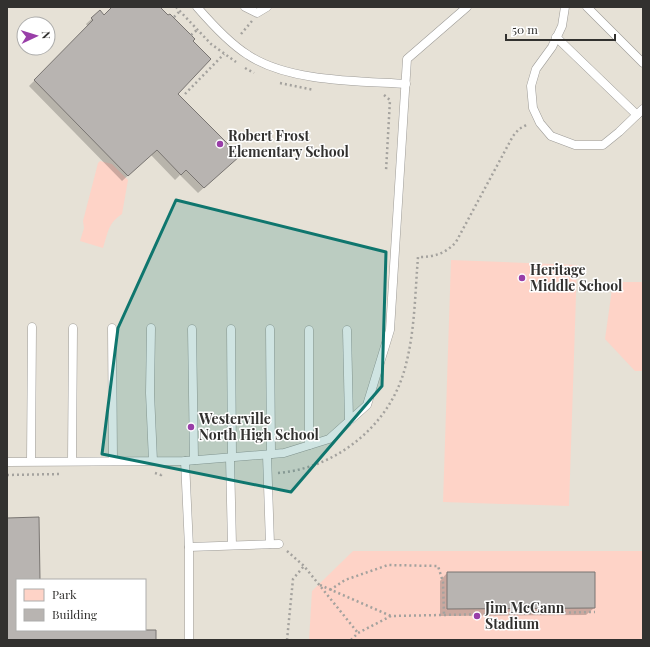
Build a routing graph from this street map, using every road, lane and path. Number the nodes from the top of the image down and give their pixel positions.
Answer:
1 (245, 7) edge
2 (267, 7) edge
3 (467, 7) edge
4 (565, 7) edge
5 (587, 7) edge
6 (202, 9) edge
7 (180, 11) dead end
8 (254, 13) junction
9 (174, 17) dead end
10 (197, 30) dead end
11 (240, 34) dead end
12 (191, 35) dead end
13 (556, 37) junction
14 (226, 52) dead end
15 (643, 63) edge
16 (406, 84) junction
17 (185, 94) dead end
18 (640, 112) edge
19 (528, 123) dead end
20 (32, 327) dead end
21 (73, 328) dead end
22 (112, 328) dead end
23 (151, 328) dead end
24 (192, 328) dead end
25 (231, 329) dead end
26 (270, 329) dead end
27 (309, 330) dead end
28 (347, 330) dead end
29 (349, 421) junction
30 (309, 445) junction
31 (269, 454) junction
32 (231, 458) junction
33 (31, 461) junction
34 (72, 461) junction
35 (113, 461) junction
36 (153, 461) junction
37 (190, 461) junction
38 (7, 462) edge
39 (288, 472) dead end
40 (270, 544) junction
41 (279, 544) joint
42 (232, 545) junction
43 (189, 547) junction
44 (304, 566) junction
45 (320, 585) junction
46 (330, 590) junction
47 (595, 612) dead end
48 (444, 615) junction
49 (391, 616) junction
50 (358, 633) junction
51 (189, 640) edge
52 (287, 640) edge
53 (351, 640) edge

1 - 8 lane
2 - 8 lane
3 - 16 lane
4 - 13 lane
5 - 15 lane
6 - 16 lane
7 - 9 path
8 - 11 path
10 - 12 path
13 - 18 lane
13 - 18 lane
14 - 17 path
16 - 29 lane
19 - 39 path
20 - 33 lane
21 - 34 lane
22 - 35 lane
23 - 36 lane
24 - 37 lane
25 - 32 lane
26 - 31 lane
27 - 30 lane
28 - 29 lane
29 - 30 lane
30 - 31 lane
31 - 32 lane
31 - 40 lane
32 - 37 lane
32 - 42 lane
33 - 34 lane
33 - 38 lane
34 - 35 lane
35 - 36 lane
36 - 37 lane
37 - 43 lane
40 - 41 lane
40 - 42 lane
41 - 44 path
42 - 43 lane
43 - 51 lane
44 - 45 path
44 - 52 path
45 - 46 path
45 - 50 path
46 - 48 path
46 - 49 path
47 - 48 path
48 - 49 path
49 - 50 path
50 - 53 path

